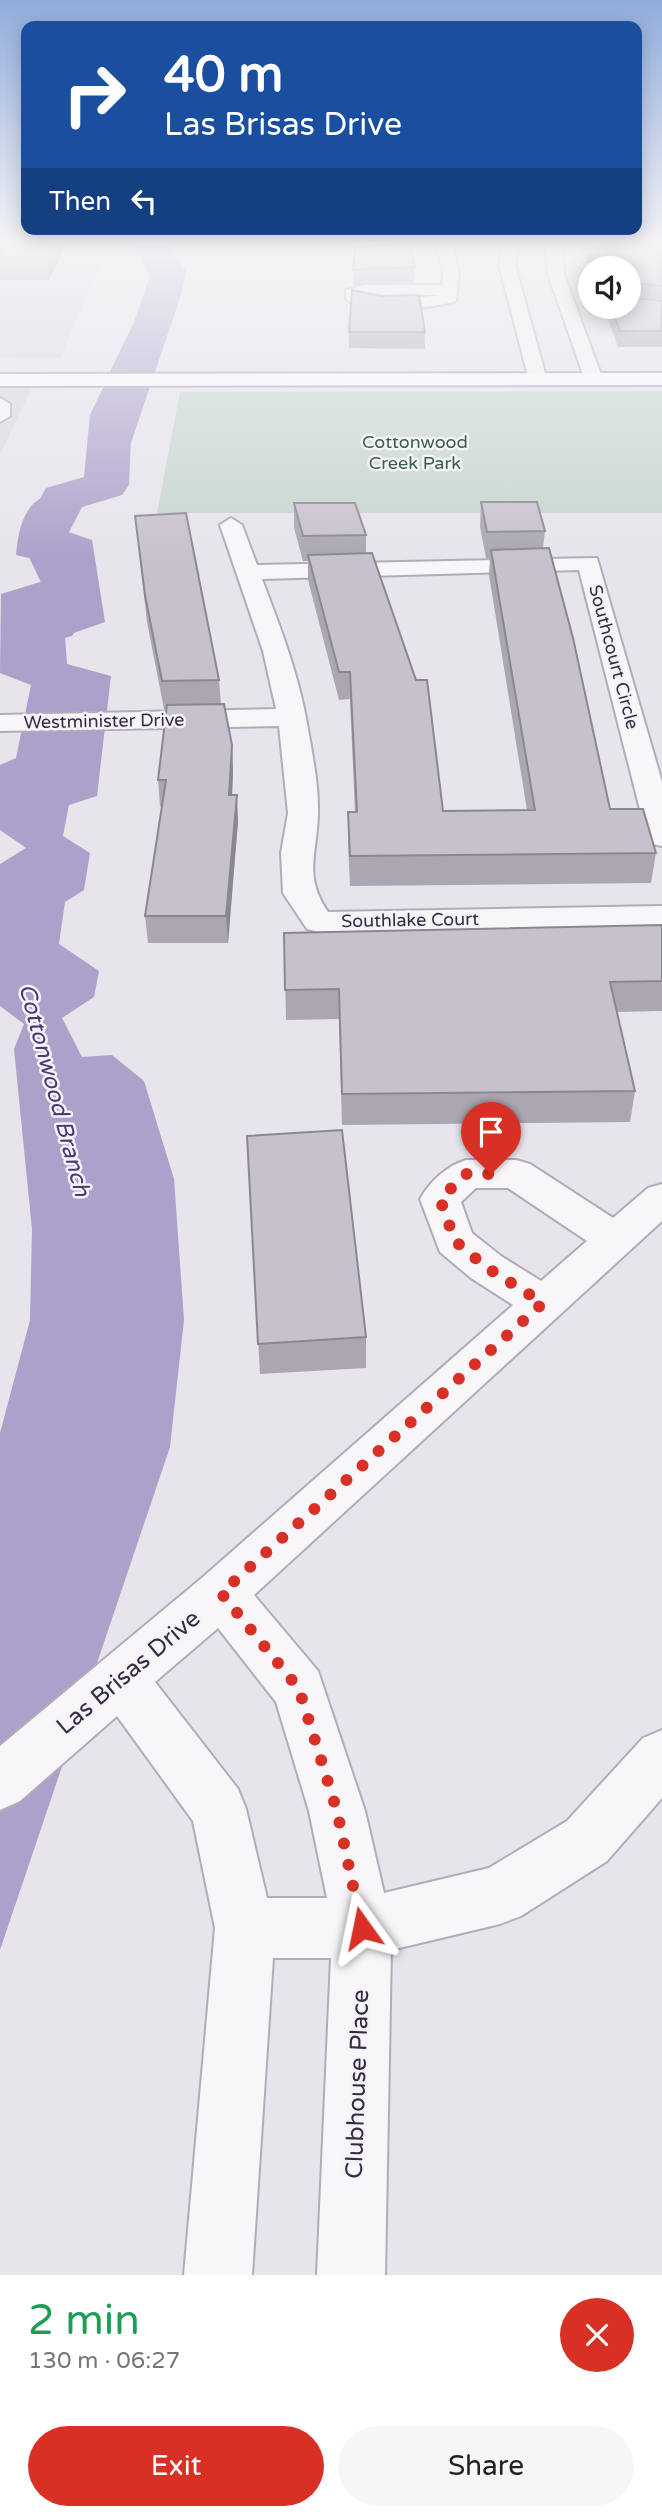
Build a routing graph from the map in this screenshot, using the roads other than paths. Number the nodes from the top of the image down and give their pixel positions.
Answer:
1 (529, 349) edge
2 (578, 349) edge
3 (0, 365) edge
4 (662, 365) edge
5 (90, 373) junction
6 (536, 373) junction
7 (592, 373) junction
8 (662, 379) edge
9 (0, 380) edge
10 (0, 404) edge
11 (0, 416) edge
12 (231, 525) dead end
13 (248, 572) junction
14 (292, 717) junction
15 (0, 723) edge
16 (662, 837) edge
17 (662, 916) edge
18 (662, 1198) edge
19 (615, 1240) junction
20 (543, 1303) junction
21 (221, 1593) junction
22 (120, 1678) junction
23 (662, 1757) edge
24 (0, 1782) edge
25 (245, 1928) junction
26 (362, 1928) junction
27 (218, 2275) edge
28 (351, 2275) edge

1 - 6 street
2 - 7 street
3 - 5 main road
4 - 7 main road
5 - 6 main road
5 - 6 main road
5 - 9 main road
6 - 7 main road
7 - 8 main road
10 - 11 street
12 - 13 street, Southlake Court
13 - 14 street, Southlake Court
13 - 16 street, Southcourt Circle
14 - 15 street, Westminister Drive
14 - 17 street, Southlake Court
18 - 19 street, Las Brisas Drive
19 - 20 street, Las Brisas Drive
19 - 20 street
20 - 21 street, Las Brisas Drive
21 - 22 street, Las Brisas Drive
21 - 26 street, Clubhouse Place
22 - 24 street, Las Brisas Drive
22 - 25 street
23 - 26 street
25 - 26 street
25 - 27 street
26 - 28 street, Clubhouse Place

